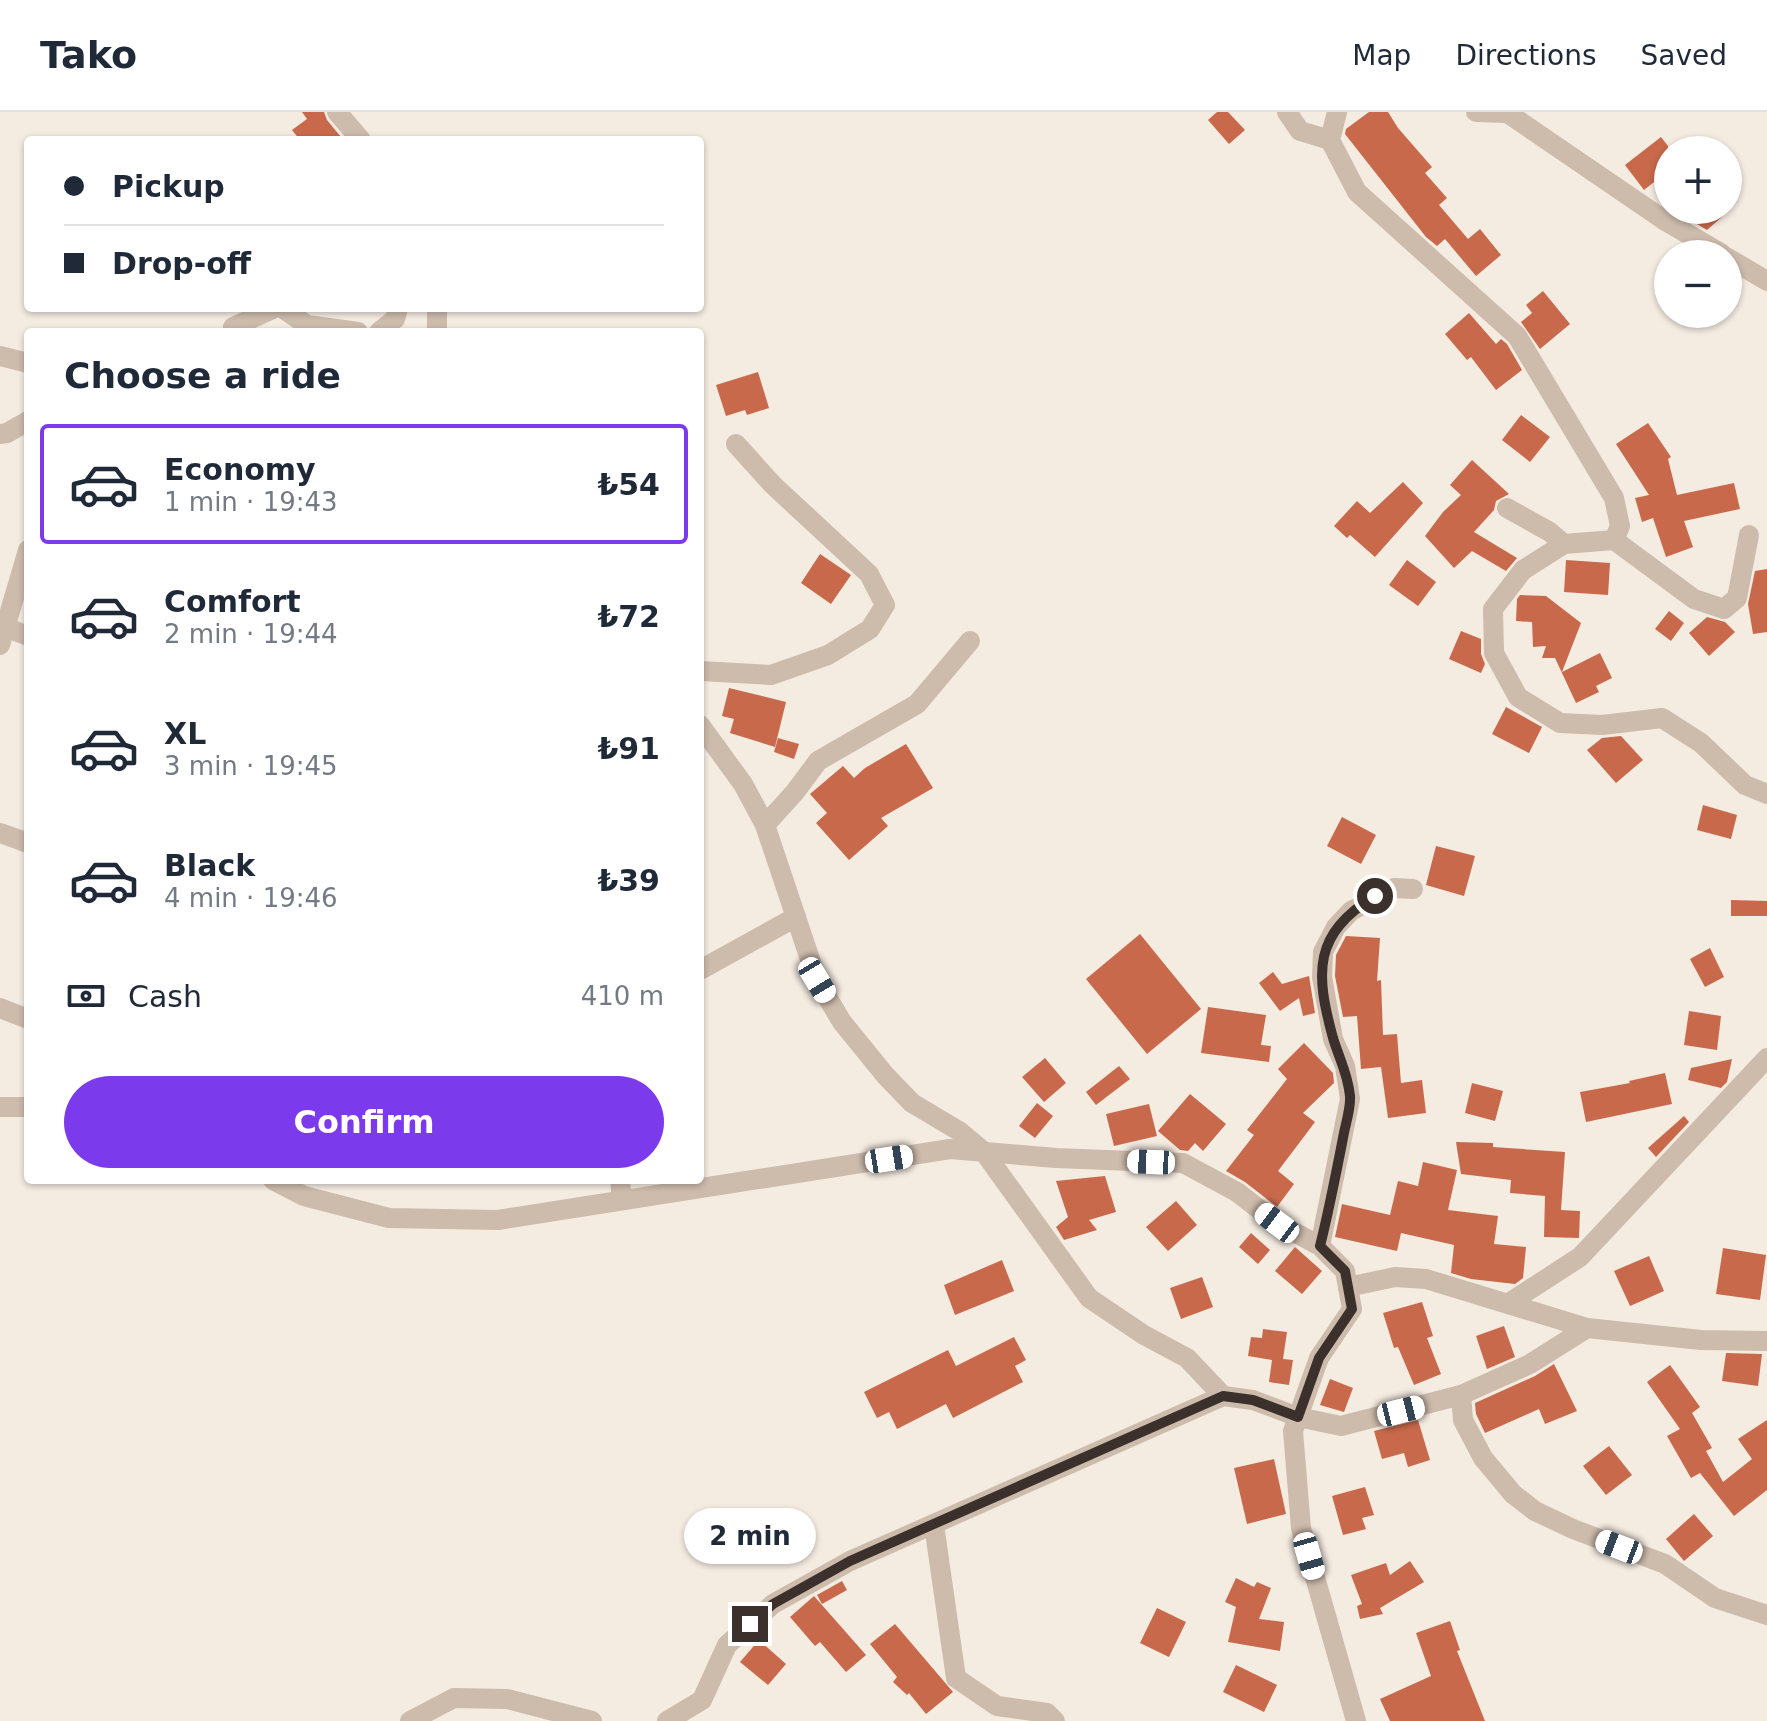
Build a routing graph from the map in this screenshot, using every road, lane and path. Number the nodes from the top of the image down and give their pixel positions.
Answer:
1 (337, 112) edge
2 (1287, 112) edge
3 (1337, 112) edge
4 (1476, 112) edge
5 (1506, 113) edge
6 (358, 136) edge
7 (1330, 140) junction
8 (1698, 240) edge
9 (1742, 268) edge
10 (1766, 284) edge
11 (266, 312) edge
12 (288, 312) edge
13 (397, 312) edge
14 (233, 328) edge
15 (329, 328) edge
16 (384, 328) edge
17 (0, 356) edge
18 (24, 362) edge
19 (24, 423) edge
20 (0, 434) edge
21 (736, 444) dead end
22 (1507, 508) dead end
23 (1749, 535) dead end
24 (1614, 540) junction
25 (1564, 544) junction
26 (24, 563) edge
27 (2, 636) edge
28 (24, 636) edge
29 (970, 641) dead end
30 (704, 671) edge
31 (704, 730) edge
32 (1767, 794) edge
33 (765, 825) junction
34 (0, 833) edge
35 (24, 842) edge
36 (1413, 889) dead end
37 (796, 917) junction
38 (704, 968) edge
39 (0, 1008) edge
40 (24, 1017) edge
41 (1767, 1058) edge
42 (24, 1106) edge
43 (0, 1107) edge
44 (984, 1152) junction
45 (704, 1180) edge
46 (281, 1184) edge
47 (669, 1184) edge
48 (621, 1190) edge
49 (1320, 1246) junction
50 (1348, 1287) junction
51 (1509, 1303) junction
52 (1587, 1328) junction
53 (1767, 1341) edge
54 (1461, 1395) junction
55 (1223, 1396) junction
56 (1298, 1417) junction
57 (934, 1525) junction
58 (1767, 1615) edge
59 (569, 1719) edge
60 (410, 1721) edge
61 (592, 1721) edge
62 (667, 1721) edge
63 (1055, 1721) edge
64 (1356, 1721) edge

1 - 6 street
2 - 7 street
3 - 7 street
4 - 5 street
5 - 8 street
7 - 24 street
9 - 10 street
11 - 14 street
12 - 15 street
13 - 16 street
17 - 18 street
19 - 20 street
21 - 30 street
22 - 25 street
23 - 24 street
24 - 25 street
25 - 32 street
26 - 27 street
27 - 28 street
29 - 33 street
31 - 33 street
33 - 37 street
34 - 35 street
36 - 49 street
37 - 38 street
37 - 44 street
39 - 40 street
41 - 51 street
42 - 43 street
44 - 45 street
44 - 49 street
44 - 55 street
46 - 48 street
47 - 48 street
49 - 50 street
50 - 51 street
50 - 56 street
51 - 52 street
52 - 53 street
52 - 54 street
54 - 56 street
54 - 58 street
55 - 56 street
55 - 57 street
56 - 64 street
57 - 62 street
57 - 63 street
59 - 60 street
59 - 61 street

